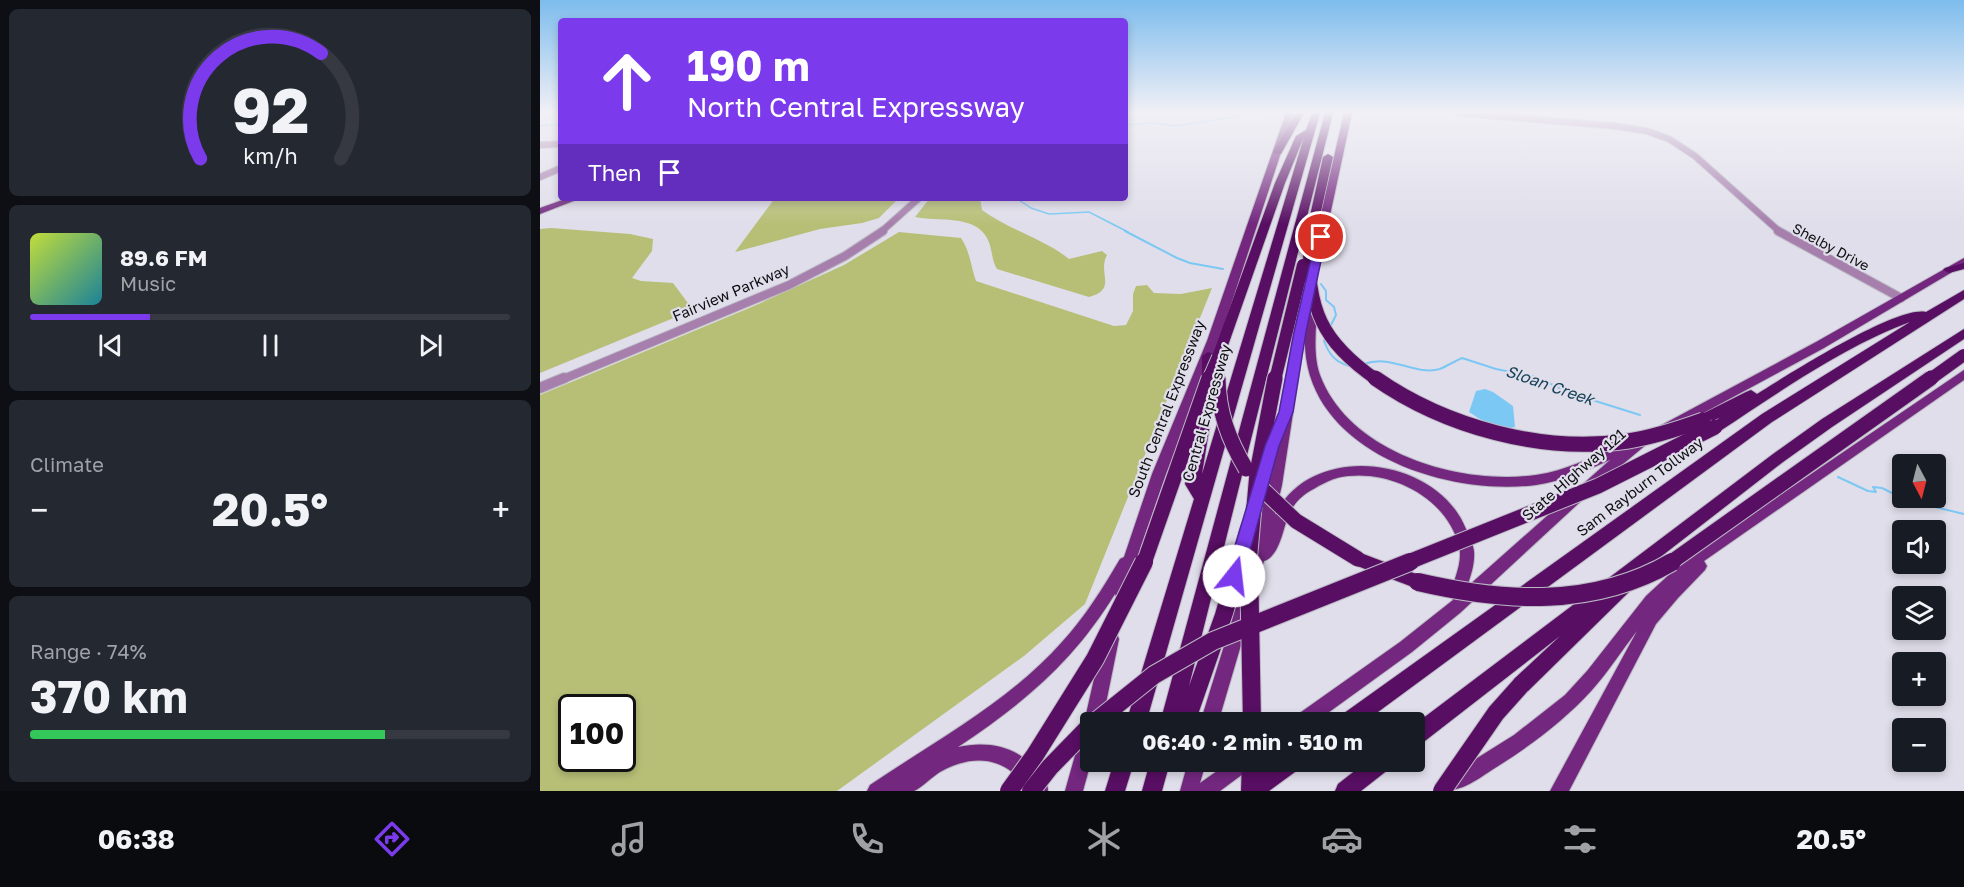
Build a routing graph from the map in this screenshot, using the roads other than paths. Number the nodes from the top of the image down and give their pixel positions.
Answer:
1 (1295, 150) edge
2 (1305, 150) edge
3 (1319, 150) edge
4 (1330, 150) edge
5 (1340, 150) edge
6 (1686, 150) edge
7 (1278, 152) edge
8 (558, 169) edge
9 (540, 177) edge
10 (568, 201) edge
11 (916, 201) edge
12 (540, 211) edge
13 (1309, 243) junction
14 (1964, 264) edge
15 (1949, 270) joint
16 (1312, 277) junction
17 (1964, 294) edge
18 (1901, 298) junction
19 (1936, 311) junction
20 (1964, 333) edge
21 (1964, 355) edge
22 (1213, 356) junction
23 (1964, 374) edge
24 (540, 388) edge
25 (1286, 412) junction
26 (1709, 423) junction
27 (1641, 442) junction
28 (1202, 498) junction
29 (1738, 531) junction
30 (1134, 546) junction
31 (1664, 546) junction
32 (1257, 566) junction
33 (1455, 608) junction
34 (1095, 712) edge
35 (1108, 712) edge
36 (1139, 712) edge
37 (1173, 712) edge
38 (1189, 712) edge
39 (1212, 712) edge
40 (1252, 712) edge
41 (1315, 712) edge
42 (1362, 712) edge
43 (1425, 728) edge
44 (1080, 737) edge
45 (1080, 770) edge
46 (1121, 772) edge
47 (1157, 772) edge
48 (1162, 772) edge
49 (1194, 772) edge
50 (1233, 772) edge
51 (1248, 772) edge
52 (1278, 772) edge
53 (1369, 772) edge
54 (1153, 789) edge
55 (876, 791) edge
56 (900, 791) edge
57 (1009, 791) edge
58 (1031, 791) edge
59 (1041, 791) edge
60 (1074, 791) edge
61 (1115, 791) edge
62 (1189, 791) edge
63 (1205, 791) edge
64 (1251, 791) edge
65 (1345, 791) edge
66 (1440, 791) edge
67 (1559, 791) edge

1 - 22 highway
2 - 28 highway, Central Expressway
3 - 37 highway
4 - 13 highway
5 - 16 main road
6 - 18 street, Shelby Drive
7 - 22 main road, South Central Expressway
8 - 9 street
10 - 12 main road
11 - 24 street, Fairview Parkway
13 - 26 highway, bridge
13 - 40 highway, bridge
14 - 15 highway
15 - 18 main road, State Highway 121
16 - 25 main road
16 - 27 main road
17 - 19 highway, Sam Rayburn Tollway
18 - 27 main road, State Highway 121
19 - 26 highway
19 - 42 highway, Sam Rayburn Tollway
20 - 31 highway
21 - 22 highway, bridge
22 - 28 highway
22 - 30 main road, South Central Expressway
22 - 57 highway, bridge
23 - 29 main road
25 - 32 main road
25 - 38 highway
26 - 35 highway, bridge
27 - 33 main road, State Highway 121
28 - 36 highway, Central Expressway
29 - 66 main road
29 - 67 main road
30 - 34 main road, South Central Expressway
30 - 55 main road
31 - 43 highway
31 - 66 highway, bridge
32 - 33 main road
32 - 39 main road
33 - 41 main road, State Highway 121
44 - 58 highway, bridge
45 - 60 main road
46 - 61 highway
47 - 54 highway
48 - 54 highway
49 - 62 main road
50 - 63 main road
51 - 64 highway
52 - 64 highway
53 - 65 highway
56 - 59 main road

